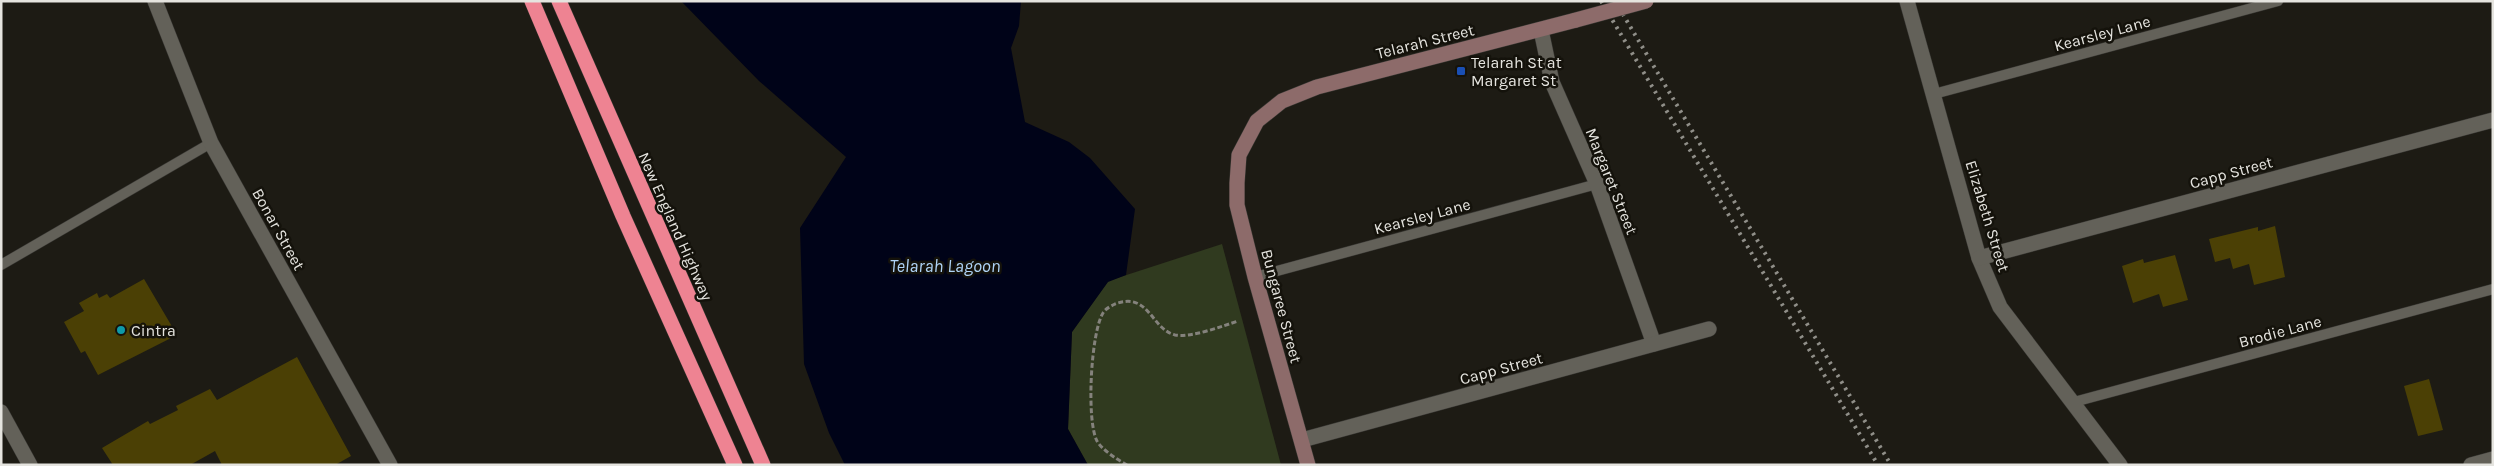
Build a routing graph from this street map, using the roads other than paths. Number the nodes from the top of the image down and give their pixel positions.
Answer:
1 (155, 1) edge
2 (532, 1) edge
3 (559, 1) edge
4 (1646, 1) edge
5 (1907, 1) edge
6 (2278, 1) edge
7 (1541, 30) junction
8 (1934, 94) junction
9 (2493, 120) edge
10 (211, 143) junction
11 (1239, 154) joint
12 (1597, 184) junction
13 (1979, 258) junction
14 (1, 265) edge
15 (1255, 277) junction
16 (2493, 289) edge
17 (1709, 329) dead end
18 (1654, 344) junction
19 (2074, 402) junction
20 (1, 412) edge
21 (1302, 440) junction
22 (2493, 459) edge
23 (30, 465) edge
24 (390, 465) edge
25 (735, 465) edge
26 (763, 465) edge
27 (1308, 465) edge
28 (2120, 465) edge
29 (2471, 465) edge

1 - 10 street, Bonar Street
2 - 25 highway
3 - 26 highway, New England Highway
4 - 7 street, Telarah Street, bridge
5 - 8 street, Elizabeth Street
6 - 8 lane, Kearsley Lane
7 - 11 street, Telarah Street
7 - 12 street, Margaret Street
8 - 13 street, Elizabeth Street
9 - 13 street, Capp Street
10 - 14 lane
10 - 24 street, Bonar Street
11 - 15 street, Bungaree Street
12 - 15 lane, Kearsley Lane
12 - 18 street, Margaret Street
13 - 19 street, Elizabeth Street
15 - 21 street, Bungaree Street
16 - 19 lane, Brodie Lane
17 - 18 street, Capp Street
18 - 21 street, Capp Street
19 - 28 street, Elizabeth Street
20 - 23 street
21 - 27 street, Bungaree Street
22 - 29 street

